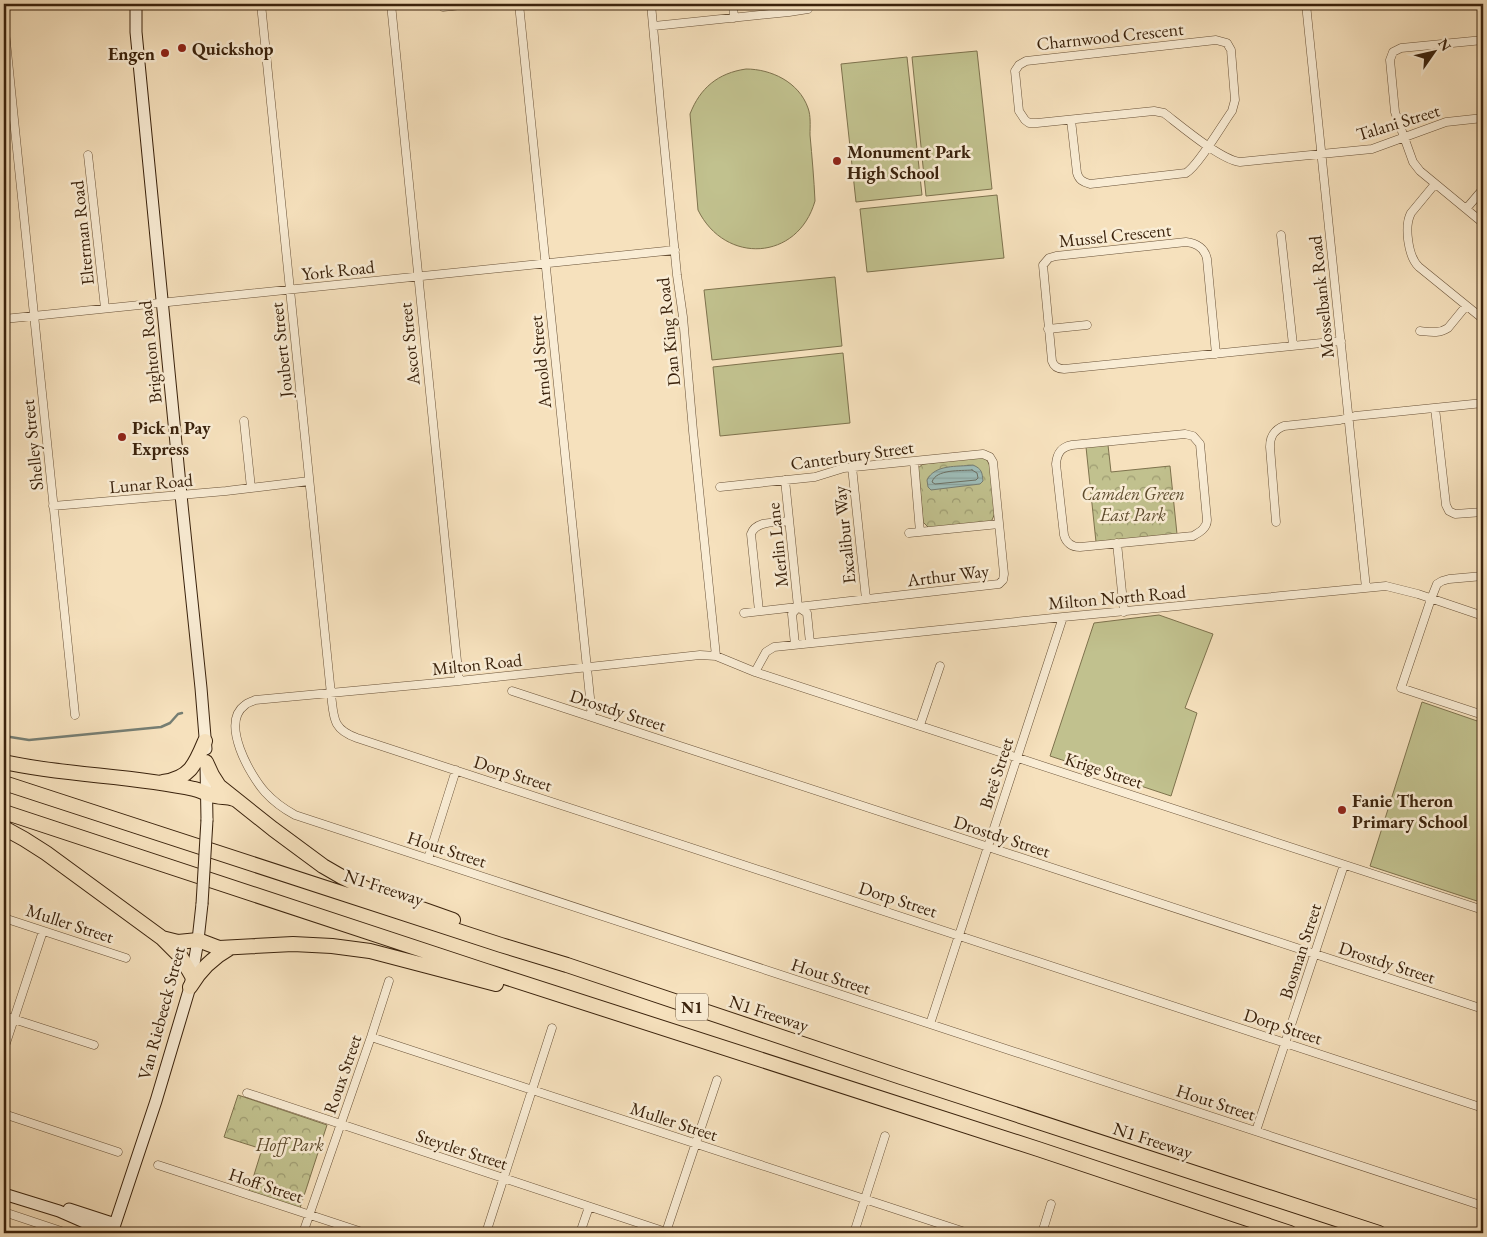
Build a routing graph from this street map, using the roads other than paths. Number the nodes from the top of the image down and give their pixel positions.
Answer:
1 (130, 4) edge
2 (136, 4) edge
3 (261, 4) edge
4 (391, 4) edge
5 (471, 4) edge
6 (519, 4) edge
7 (651, 4) edge
8 (732, 4) edge
9 (1306, 4) edge
10 (808, 6) edge
11 (443, 7) dead end
12 (734, 18) junction
13 (4, 22) edge
14 (136, 26) junction
15 (654, 26) junction
16 (1483, 40) edge
17 (1483, 118) edge
18 (1071, 120) junction
19 (1403, 137) junction
20 (1208, 146) junction
21 (1321, 154) junction
22 (88, 155) dead end
23 (1435, 184) junction
24 (1483, 189) edge
25 (1466, 209) junction
26 (1483, 223) edge
27 (1281, 234) dead end
28 (675, 250) junction
29 (546, 263) junction
30 (417, 276) junction
31 (290, 290) junction
32 (163, 302) junction
33 (1466, 306) junction
34 (105, 308) junction
35 (34, 316) junction
36 (4, 319) edge
37 (1483, 320) edge
38 (1087, 325) dead end
39 (1048, 329) junction
40 (1420, 331) dead end
41 (1341, 341) junction
42 (1293, 345) junction
43 (1216, 354) junction
44 (1483, 403) edge
45 (1435, 408) junction
46 (1349, 418) junction
47 (244, 422) dead end
48 (987, 455) joint
49 (914, 461) junction
50 (852, 467) junction
51 (785, 480) junction
52 (308, 481) junction
53 (720, 487) dead end
54 (251, 488) junction
55 (181, 495) junction
56 (53, 506) junction
57 (1483, 512) edge
58 (789, 521) junction
59 (1276, 522) dead end
60 (999, 524) junction
61 (920, 532) junction
62 (909, 533) dead end
63 (1117, 543) junction
64 (1483, 576) edge
65 (1366, 588) junction
66 (866, 599) junction
67 (1431, 599) junction
68 (798, 607) junction
69 (759, 611) junction
70 (1124, 612) junction
71 (744, 613) dead end
72 (1483, 616) edge
73 (1063, 617) junction
74 (810, 643) junction
75 (796, 644) junction
76 (716, 656) junction
77 (940, 666) dead end
78 (587, 667) junction
79 (755, 672) junction
80 (459, 681) junction
81 (512, 691) dead end
82 (330, 694) junction
83 (242, 708) joint
84 (1483, 714) edge
85 (75, 715) dead end
86 (592, 717) junction
87 (920, 725) junction
88 (205, 741) junction
89 (1017, 757) junction
90 (4, 762) edge
91 (206, 762) junction
92 (456, 770) junction
93 (4, 783) edge
94 (159, 783) junction
95 (208, 794) junction
96 (237, 800) junction
97 (4, 812) edge
98 (4, 828) edge
99 (988, 847) junction
100 (428, 859) junction
101 (1344, 865) junction
102 (1483, 910) edge
103 (4, 918) edge
104 (43, 931) junction
105 (958, 935) junction
106 (162, 938) junction
107 (198, 940) junction
108 (230, 948) junction
109 (1314, 954) junction
110 (126, 958) dead end
111 (567, 965) junction
112 (191, 981) junction
113 (389, 981) dead end
114 (578, 1001) junction
115 (1483, 1010) edge
116 (4, 1016) edge
117 (14, 1019) junction
118 (930, 1024) junction
119 (552, 1028) dead end
120 (371, 1037) junction
121 (1285, 1043) junction
122 (94, 1045) dead end
123 (4, 1049) edge
124 (717, 1080) dead end
125 (531, 1090) junction
126 (246, 1093) dead end
127 (1483, 1108) edge
128 (4, 1114) edge
129 (340, 1125) junction
130 (1256, 1131) junction
131 (885, 1136) dead end
132 (695, 1144) junction
133 (118, 1152) dead end
134 (158, 1165) dead end
135 (504, 1178) junction
136 (4, 1194) edge
137 (865, 1200) junction
138 (1051, 1204) dead end
139 (1483, 1206) edge
140 (589, 1207) junction
141 (48, 1208) junction
142 (4, 1212) edge
143 (308, 1215) junction
144 (114, 1229) edge
145 (67, 1233) edge
146 (106, 1233) edge
147 (303, 1233) edge
148 (365, 1233) edge
149 (486, 1233) edge
150 (580, 1233) edge
151 (668, 1233) edge
152 (854, 1233) edge
153 (968, 1233) edge
154 (1042, 1233) edge
155 (1290, 1233) edge
156 (1379, 1233) edge

1 - 14 main road, Brighton Road
2 - 14 main road, Brighton Road
3 - 31 street, Joubert Street
4 - 30 street, Ascot Street
5 - 11 street
6 - 29 street, Arnold Street
7 - 15 street, Dan King Road
8 - 12 street
9 - 21 street, Mosselbank Road
10 - 12 street
12 - 15 street
13 - 35 street, Shelley Street
14 - 32 main road, Brighton Road
15 - 28 street, Dan King Road
16 - 19 street
17 - 19 street, Talani Street
18 - 20 street, Charnwood Crescent
18 - 20 street
18 - 20 street, Charnwood Crescent
19 - 21 street, Talani Street
19 - 23 street
20 - 21 street, Talani Street
21 - 41 street, Mosselbank Road
22 - 34 street, Elterman Road
23 - 25 street
23 - 33 street
24 - 25 street
25 - 26 street
27 - 42 street
28 - 29 street, York Road
28 - 76 street, Dan King Road
29 - 30 street, York Road
29 - 78 street, Arnold Street
30 - 31 street, York Road
30 - 80 street, Ascot Street
31 - 32 street, York Road
31 - 52 street, Joubert Street
32 - 34 street, York Road
32 - 55 main road, Brighton Road
33 - 37 street
33 - 40 street
34 - 35 street, York Road
35 - 36 street, York Road
35 - 56 street, Shelley Street
38 - 39 street
39 - 43 street, Mussel Crescent
39 - 43 street, Mussel Crescent
41 - 42 street, Mussel Crescent
41 - 46 street, Mosselbank Road
42 - 43 street, Mussel Crescent
44 - 45 street
45 - 46 street
45 - 57 street
46 - 59 street
46 - 65 street, Mosselbank Road
47 - 54 street
48 - 49 street, Canterbury Street
48 - 60 street, Arthur Way
49 - 50 street, Canterbury Street
49 - 61 street
50 - 51 street, Canterbury Street
50 - 66 street, Excalibur Way
51 - 53 street, Canterbury Street
51 - 58 street, Merlin Lane
52 - 54 street, Lunar Road
52 - 82 street, Joubert Street
54 - 55 street, Lunar Road
55 - 56 street, Lunar Road
55 - 88 main road, Brighton Road
56 - 85 street, Shelley Street
58 - 68 street, Merlin Lane
58 - 69 street
60 - 61 street
60 - 66 street, Arthur Way
61 - 62 street
63 - 63 street
63 - 70 street
64 - 67 street
65 - 67 street, Milton North Road
65 - 70 street, Milton North Road
66 - 68 street, Arthur Way
67 - 72 street, Milton North Road
67 - 84 street
68 - 69 street, Arthur Way
68 - 74 street, Merlin Lane
68 - 75 street, Merlin Lane
69 - 71 street, Arthur Way
70 - 73 street, Milton North Road
73 - 74 street, Milton North Road
73 - 89 street, Breë Street
74 - 75 street, Milton North Road
75 - 79 street, Milton North Road
76 - 78 street, Milton Road
76 - 79 street, Krige Street
77 - 87 street
78 - 80 street, Milton Road
78 - 86 street, Arnold Street
79 - 87 street, Krige Street
80 - 82 street, Milton Road
81 - 86 street, Drostdy Street
82 - 83 street, Milton Road
82 - 92 street, Dorp Street
83 - 100 street, Hout Street
86 - 99 street, Drostdy Street
87 - 89 street, Krige Street
88 - 91 main road, Brighton Road
88 - 94 highway
89 - 99 street, Breë Street
89 - 101 street, Krige Street
90 - 94 highway
91 - 95 main road, Brighton Road
91 - 96 highway
92 - 100 street
92 - 105 street, Dorp Street
93 - 111 highway, N1 Freeway / N1
94 - 95 highway
95 - 96 highway
95 - 107 main road, Van Riebeeck Street, bridge
96 - 111 highway
97 - 114 highway, N1
98 - 106 highway
99 - 105 street, Breë Street
99 - 109 street, Drostdy Street
100 - 118 street, Hout Street
101 - 102 street, Krige Street
101 - 109 street, Bosman Street
103 - 104 street, Muller Street
104 - 110 street, Muller Street
104 - 117 street
105 - 118 street, Breë Street
105 - 121 street, Dorp Street
106 - 107 highway
106 - 112 highway
107 - 108 highway
107 - 112 main road, Van Riebeeck Street
108 - 112 highway
108 - 114 highway
109 - 115 street, Drostdy Street
109 - 121 street, Bosman Street
111 - 156 highway, N1 Freeway / N1
112 - 144 main road, Van Riebeeck Street
113 - 120 street, Roux Street
114 - 155 highway, N1
116 - 117 street
117 - 122 street
117 - 123 street
118 - 130 street, Hout Street
119 - 125 street
120 - 125 street, Muller Street
120 - 129 street, Roux Street
121 - 127 street, Dorp Street
121 - 130 street, Bosman Street
124 - 132 street
125 - 132 street, Muller Street
125 - 135 street
126 - 129 street, Steytler Street
128 - 133 street
129 - 135 street, Steytler Street
129 - 143 street, Roux Street
130 - 139 street, Hout Street
131 - 137 street
132 - 137 street, Muller Street
132 - 151 street
134 - 143 street, Hoff Street
135 - 140 street, Steytler Street
135 - 149 street
136 - 141 main road
137 - 152 street
137 - 153 street, Muller Street
138 - 154 street
140 - 150 street
140 - 151 street, Steytler Street
141 - 144 main road
141 - 146 main road
142 - 145 street
143 - 147 street, Roux Street
143 - 148 street, Hoff Street

